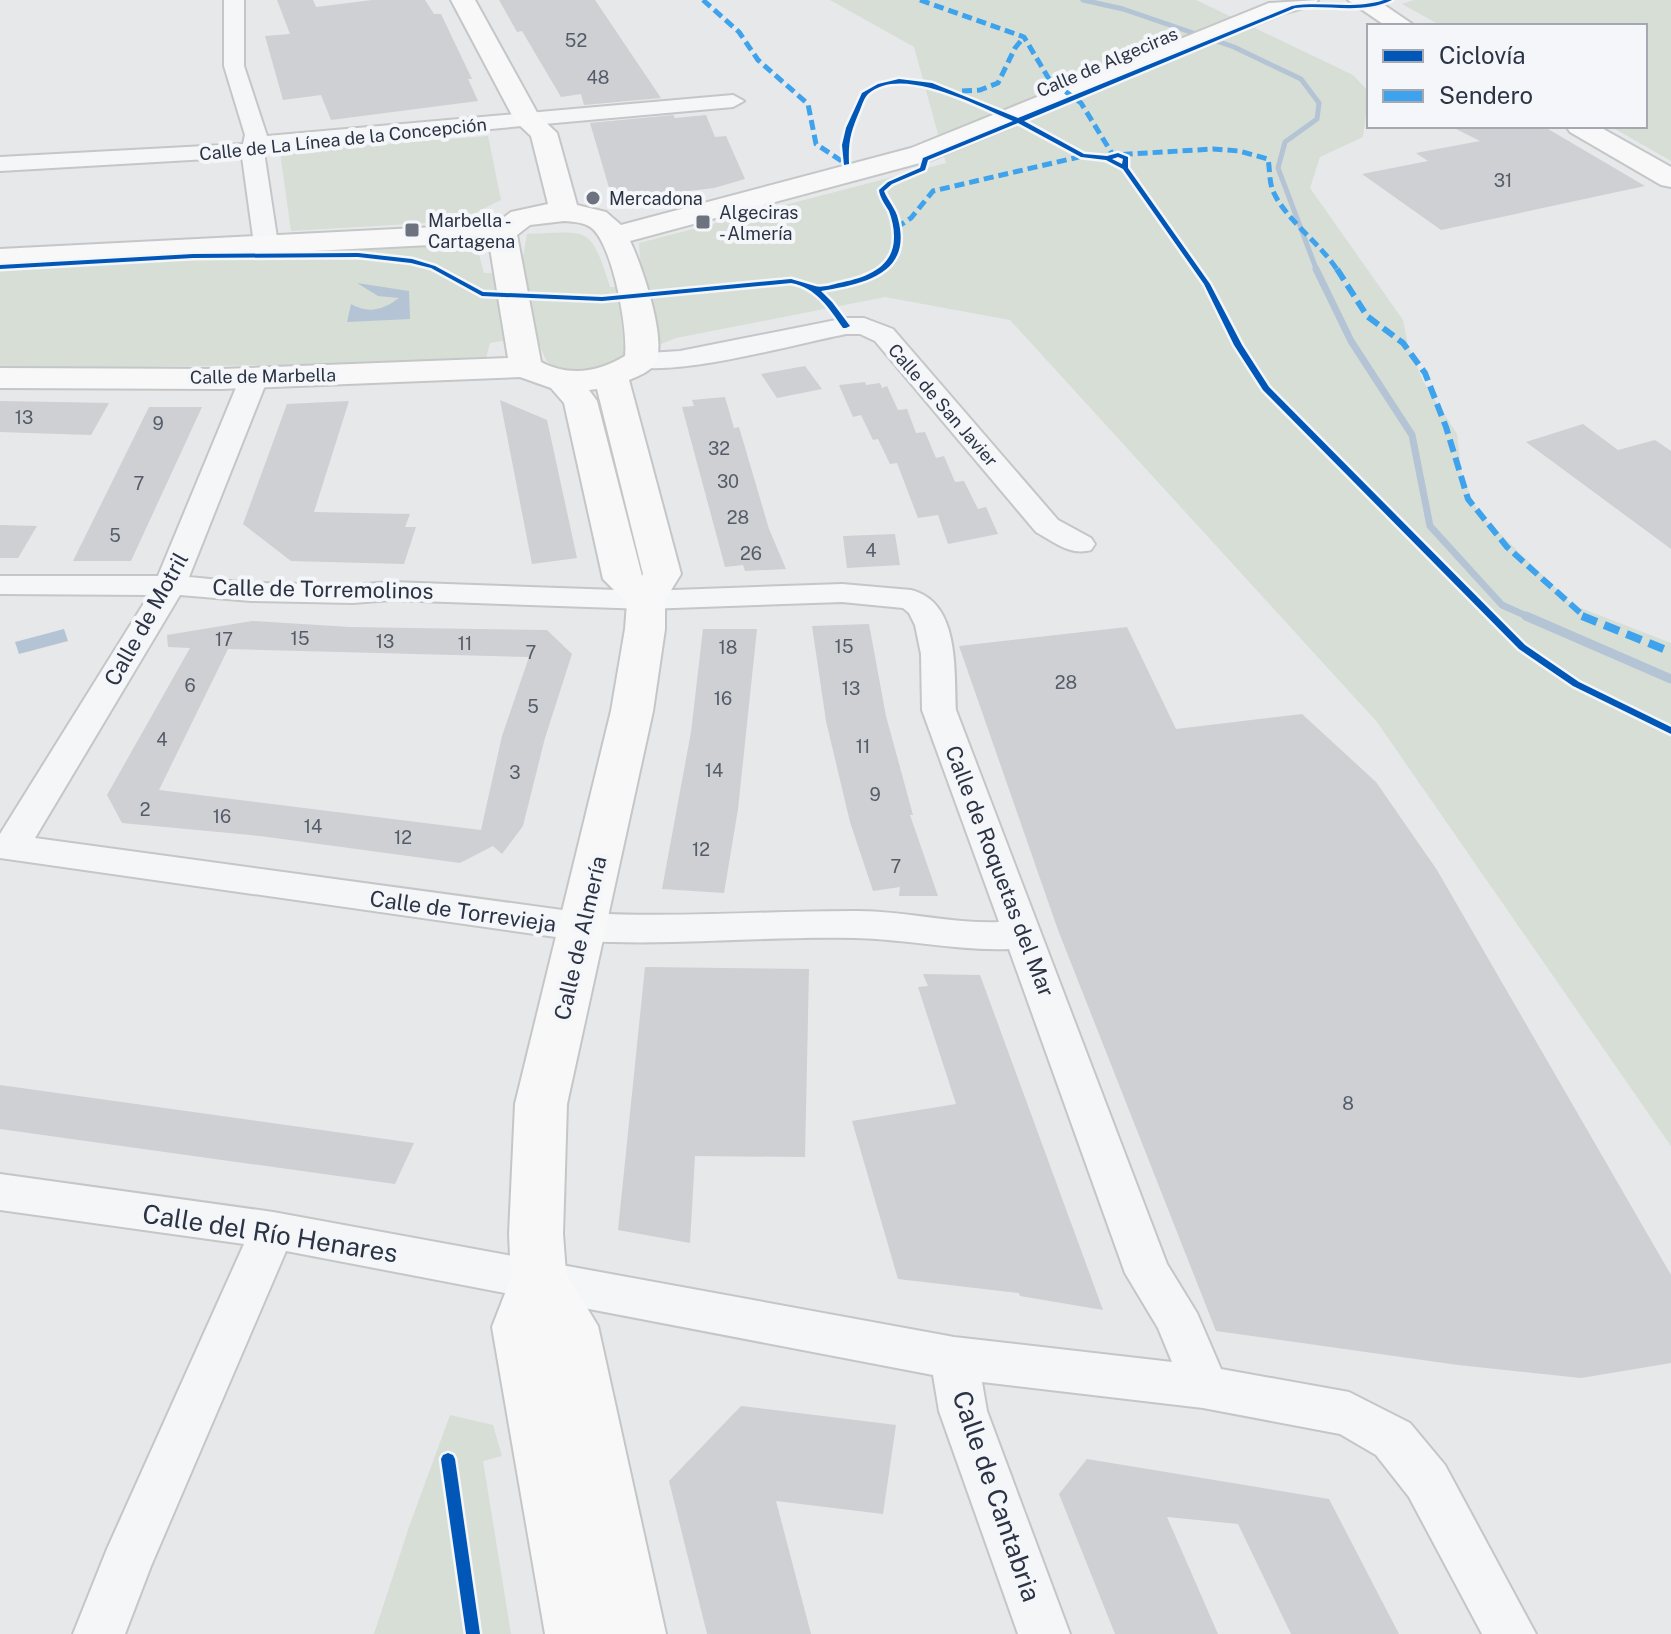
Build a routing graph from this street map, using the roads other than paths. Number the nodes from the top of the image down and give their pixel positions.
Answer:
1 (234, 0) edge
2 (463, 0) edge
3 (1306, 0) edge
4 (1360, 0) edge
5 (1271, 4) edge
6 (1400, 24) edge
7 (733, 101) dead end
8 (1582, 128) edge
9 (524, 134) junction
10 (252, 150) junction
11 (0, 164) edge
12 (1671, 179) edge
13 (529, 186) dead end
14 (563, 213) junction
15 (533, 215) junction
16 (609, 228) junction
17 (502, 232) junction
18 (266, 244) junction
19 (0, 258) edge
20 (523, 354) junction
21 (631, 356) junction
22 (0, 378) edge
23 (254, 378) junction
24 (562, 380) junction
25 (1080, 544) dead end
26 (0, 585) edge
27 (170, 586) junction
28 (646, 600) junction
29 (6, 847) edge
30 (584, 927) junction
31 (1024, 935) junction
32 (0, 1192) edge
33 (273, 1230) junction
34 (539, 1278) junction
35 (954, 1358) junction
36 (1203, 1387) junction
37 (99, 1634) edge
38 (577, 1634) edge
39 (634, 1634) edge
40 (1044, 1634) edge
41 (1510, 1634) edge

1 - 10 street
2 - 9 street
3 - 5 street, Calle de Algeciras
4 - 6 street
5 - 16 street, Calle de Algeciras
7 - 9 street, Calle de La Línea de la Concepción
8 - 12 street
9 - 10 street, Calle de La Línea de la Concepción
9 - 14 street
10 - 11 street, Calle de La Línea de la Concepción
10 - 18 street
13 - 15 street
14 - 15 street
14 - 16 street
15 - 17 street
16 - 21 street
17 - 18 street
17 - 20 street
18 - 19 street
20 - 23 street, Calle de Marbella
20 - 24 street
21 - 24 street
21 - 25 street, Calle de San Javier
21 - 28 street, Calle de Almería
22 - 23 street, Calle de Marbella
23 - 27 street, Calle de Motril
24 - 28 street
26 - 27 street, Calle de Torremolinos
27 - 28 street, Calle de Torremolinos
27 - 29 street, Calle de Motril
28 - 30 street, Calle de Almería
28 - 31 street, Calle de Roquetas del Mar
29 - 30 street, Calle de Torrevieja
30 - 31 street, Calle de Torrevieja
30 - 34 street, Calle de Almería
31 - 36 street, Calle de Roquetas del Mar
32 - 33 street, Calle del Río Henares
33 - 34 street, Calle del Río Henares
33 - 37 street
34 - 35 street, Calle del Río Henares
34 - 38 street
34 - 39 street
35 - 36 street, Calle del Río Henares
35 - 40 street, Calle de Cantabria
36 - 41 street, Calle del Río Henares

